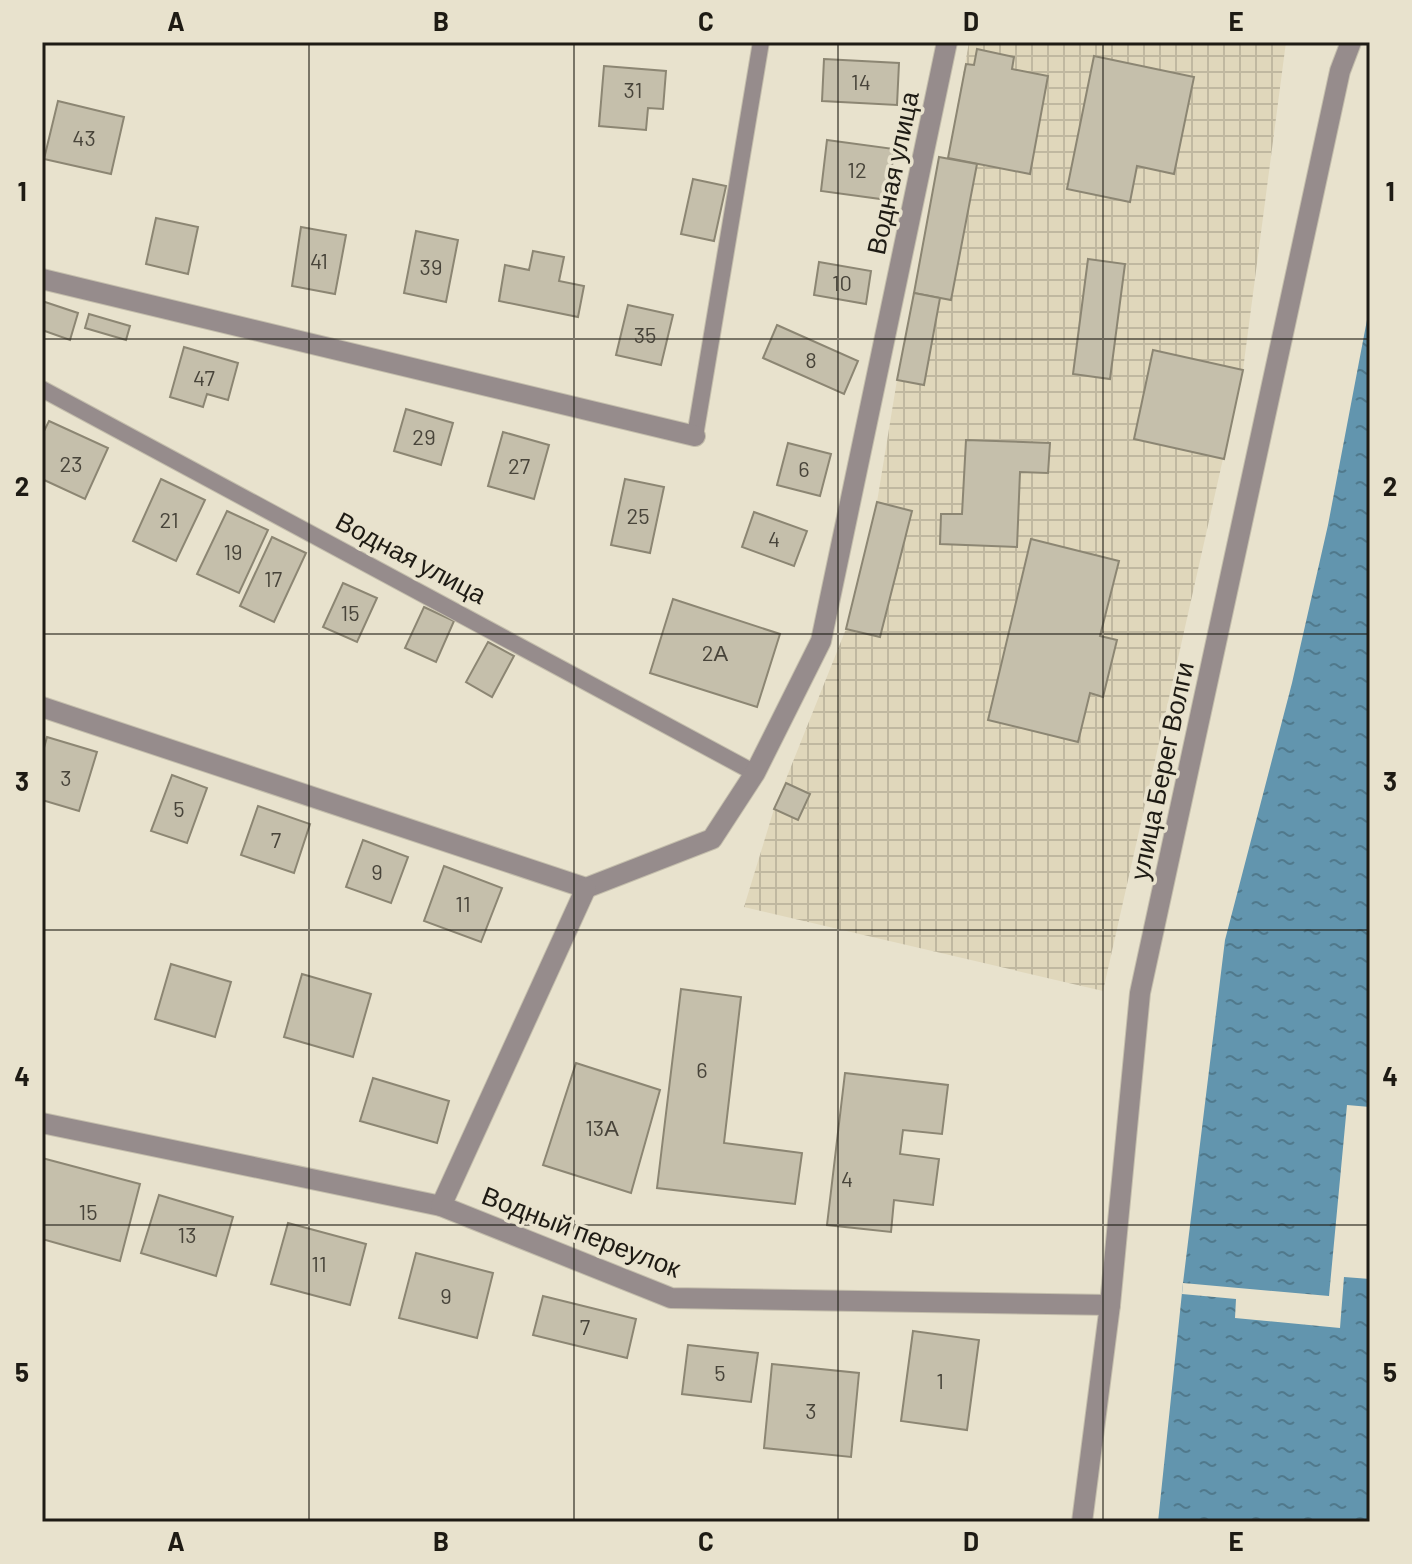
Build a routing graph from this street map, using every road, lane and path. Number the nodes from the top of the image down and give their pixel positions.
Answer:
1 (761, 42) edge
2 (947, 42) edge
3 (1351, 42) edge
4 (42, 279) edge
5 (42, 389) edge
6 (695, 436) joint
7 (42, 707) edge
8 (755, 773) junction
9 (586, 888) junction
10 (42, 1123) edge
11 (441, 1206) junction
12 (1110, 1305) junction
13 (1082, 1522) edge

1 - 6 lane
2 - 8 street, Водная улица
3 - 12 street, улица Берег Волги
4 - 6 street
5 - 8 lane, Водная улица
7 - 9 street
8 - 9 street, Водная улица
9 - 11 street
10 - 11 street, Водный переулок
11 - 12 street, Водный переулок
12 - 13 street, улица Берег Волги

